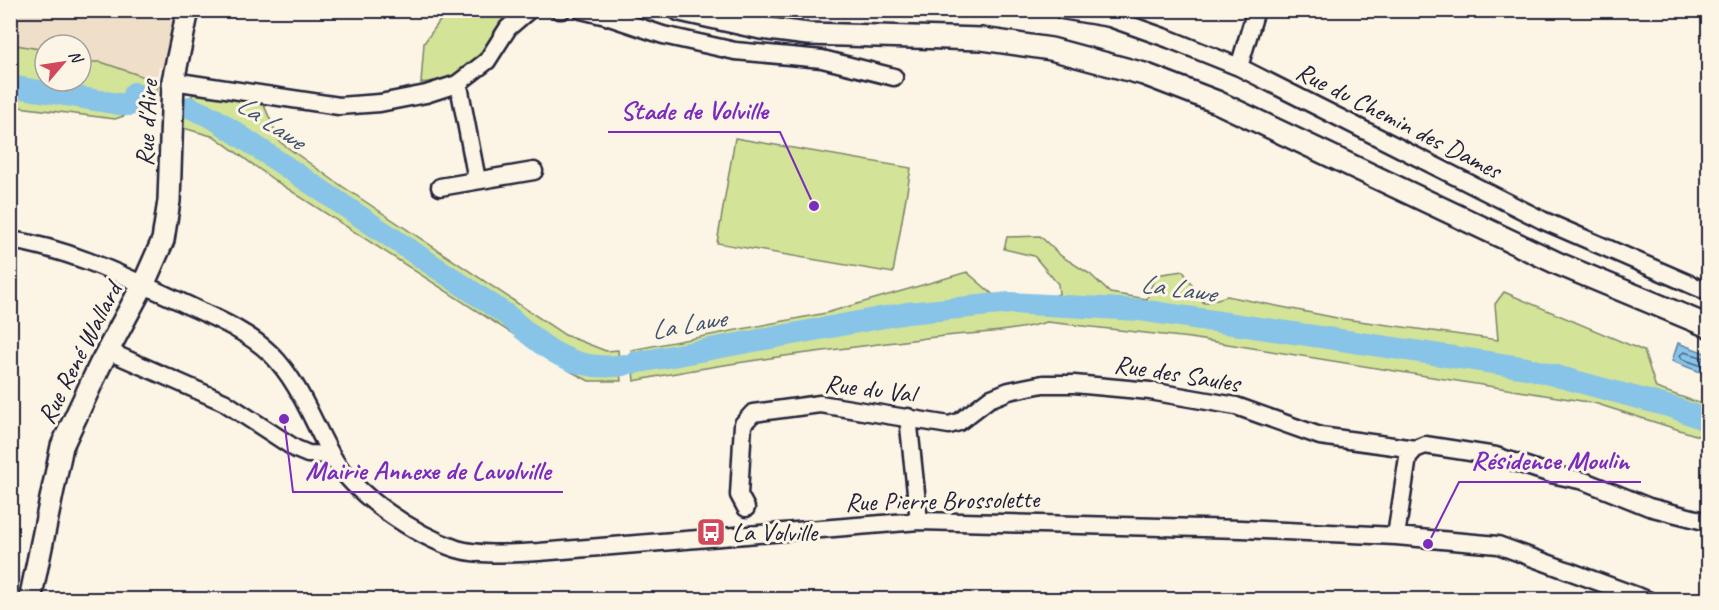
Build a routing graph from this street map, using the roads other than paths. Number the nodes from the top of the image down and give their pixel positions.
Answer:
1 (188, 10) edge
2 (529, 10) edge
3 (581, 10) edge
4 (680, 10) edge
5 (1062, 10) edge
6 (1256, 10) edge
7 (1239, 68) junction
8 (894, 76) dead end
9 (173, 81) junction
10 (457, 84) junction
11 (534, 171) dead end
12 (477, 180) junction
13 (440, 188) dead end
14 (10, 240) edge
15 (163, 240) joint
16 (144, 283) junction
17 (1708, 292) edge
18 (1708, 326) edge
19 (108, 351) junction
20 (908, 417) junction
21 (936, 422) joint
22 (1415, 449) junction
23 (331, 455) junction
24 (746, 508) dead end
25 (920, 521) junction
26 (1708, 522) edge
27 (1395, 536) junction
28 (30, 600) edge
29 (1648, 600) edge

1 - 9 main road, Rue d'Aire
2 - 10 street
3 - 8 street
4 - 18 main road
5 - 7 street, Rue du Chemin des Dames
6 - 7 street
7 - 17 street, Rue du Chemin des Dames
9 - 10 street
9 - 15 main road, Rue d'Aire
10 - 12 street
11 - 12 street
12 - 13 street
14 - 16 street, Rue Pierre Brossolette
15 - 16 main road, Rue René Wallard
16 - 19 main road, Rue René Wallard
16 - 23 street, Rue Pierre Brossolette
19 - 23 street
19 - 28 main road, Rue René Wallard
20 - 21 street, Rue du Val
20 - 24 street, Rue du Val
20 - 25 street
21 - 22 street, Rue des Saules
22 - 26 street, Rue des Saules
22 - 27 street
23 - 25 street, Rue Pierre Brossolette
25 - 27 street, Rue Pierre Brossolette
27 - 29 street, Rue Pierre Brossolette

